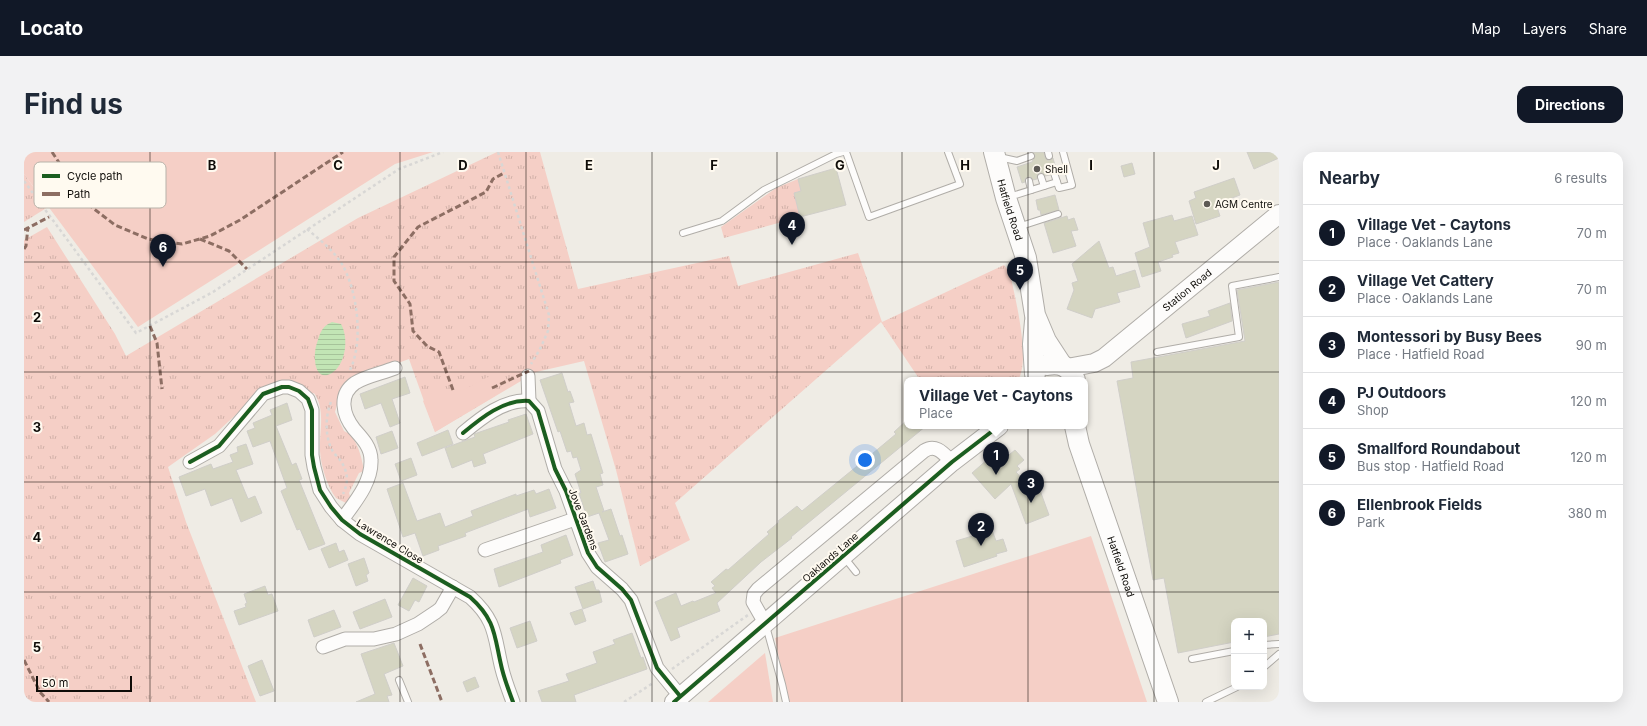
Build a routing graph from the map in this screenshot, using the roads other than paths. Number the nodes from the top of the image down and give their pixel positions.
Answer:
1 (843, 152) edge
2 (846, 152) edge
3 (948, 152) edge
4 (1063, 152) edge
5 (994, 154) edge
6 (1031, 156) dead end
7 (1054, 173) dead end
8 (1041, 177) dead end
9 (1029, 181) dead end
10 (1057, 182) junction
11 (1044, 186) junction
12 (1031, 190) junction
13 (1006, 198) junction
14 (1058, 214) dead end
15 (1279, 214) edge
16 (1016, 227) junction
17 (683, 233) dead end
18 (1279, 277) edge
19 (1036, 315) junction
20 (1157, 352) dead end
21 (396, 368) dead end
22 (1071, 373) edge
23 (528, 376) road end
24 (1034, 377) edge
25 (529, 401) junction
26 (994, 429) edge
27 (1075, 429) edge
28 (463, 433) dead end
29 (190, 462) dead end
30 (952, 462) junction
31 (575, 519) junction
32 (342, 520) junction
33 (485, 550) dead end
34 (843, 556) junction
35 (856, 572) dead end
36 (453, 587) junction
37 (761, 616) junction
38 (1279, 644) edge
39 (1267, 645) edge
40 (323, 647) dead end
41 (1231, 652) edge
42 (1279, 654) edge
43 (1192, 659) dead end
44 (1267, 664) edge
45 (399, 680) dead end
46 (1231, 690) edge
47 (677, 699) edge
48 (408, 702) edge
49 (513, 702) edge
50 (786, 702) edge
51 (1168, 702) edge
52 (1206, 702) edge

1 - 17 lane
2 - 3 lane
4 - 10 lane
5 - 6 lane
5 - 13 main road, Hatfield Road
7 - 10 lane
8 - 11 lane
9 - 12 lane
10 - 11 lane
11 - 12 lane
12 - 13 lane
13 - 16 main road, Hatfield Road
14 - 16 lane
15 - 22 street, Station Road
16 - 19 main road, Hatfield Road
18 - 20 lane
19 - 22 main road, Hatfield Road
19 - 24 main road, Hatfield Road
21 - 32 street, Lawrence Close
22 - 24 main road
23 - 25 street
25 - 28 street
25 - 31 street, Jove Gardens
26 - 30 street, Oaklands Lane
27 - 51 main road, Hatfield Road
29 - 32 street, Lawrence Close
30 - 34 street, Oaklands Lane
30 - 37 street, Oaklands Lane
31 - 33 street, Jove Gardens
31 - 47 street, Jove Gardens
32 - 36 street, Lawrence Close
34 - 35 lane
34 - 37 street, Oaklands Lane
36 - 40 street
36 - 49 street, Lawrence Close
37 - 47 street, Oaklands Lane
37 - 50 lane
38 - 39 lane
41 - 43 lane
42 - 44 lane
45 - 48 lane
46 - 52 lane

